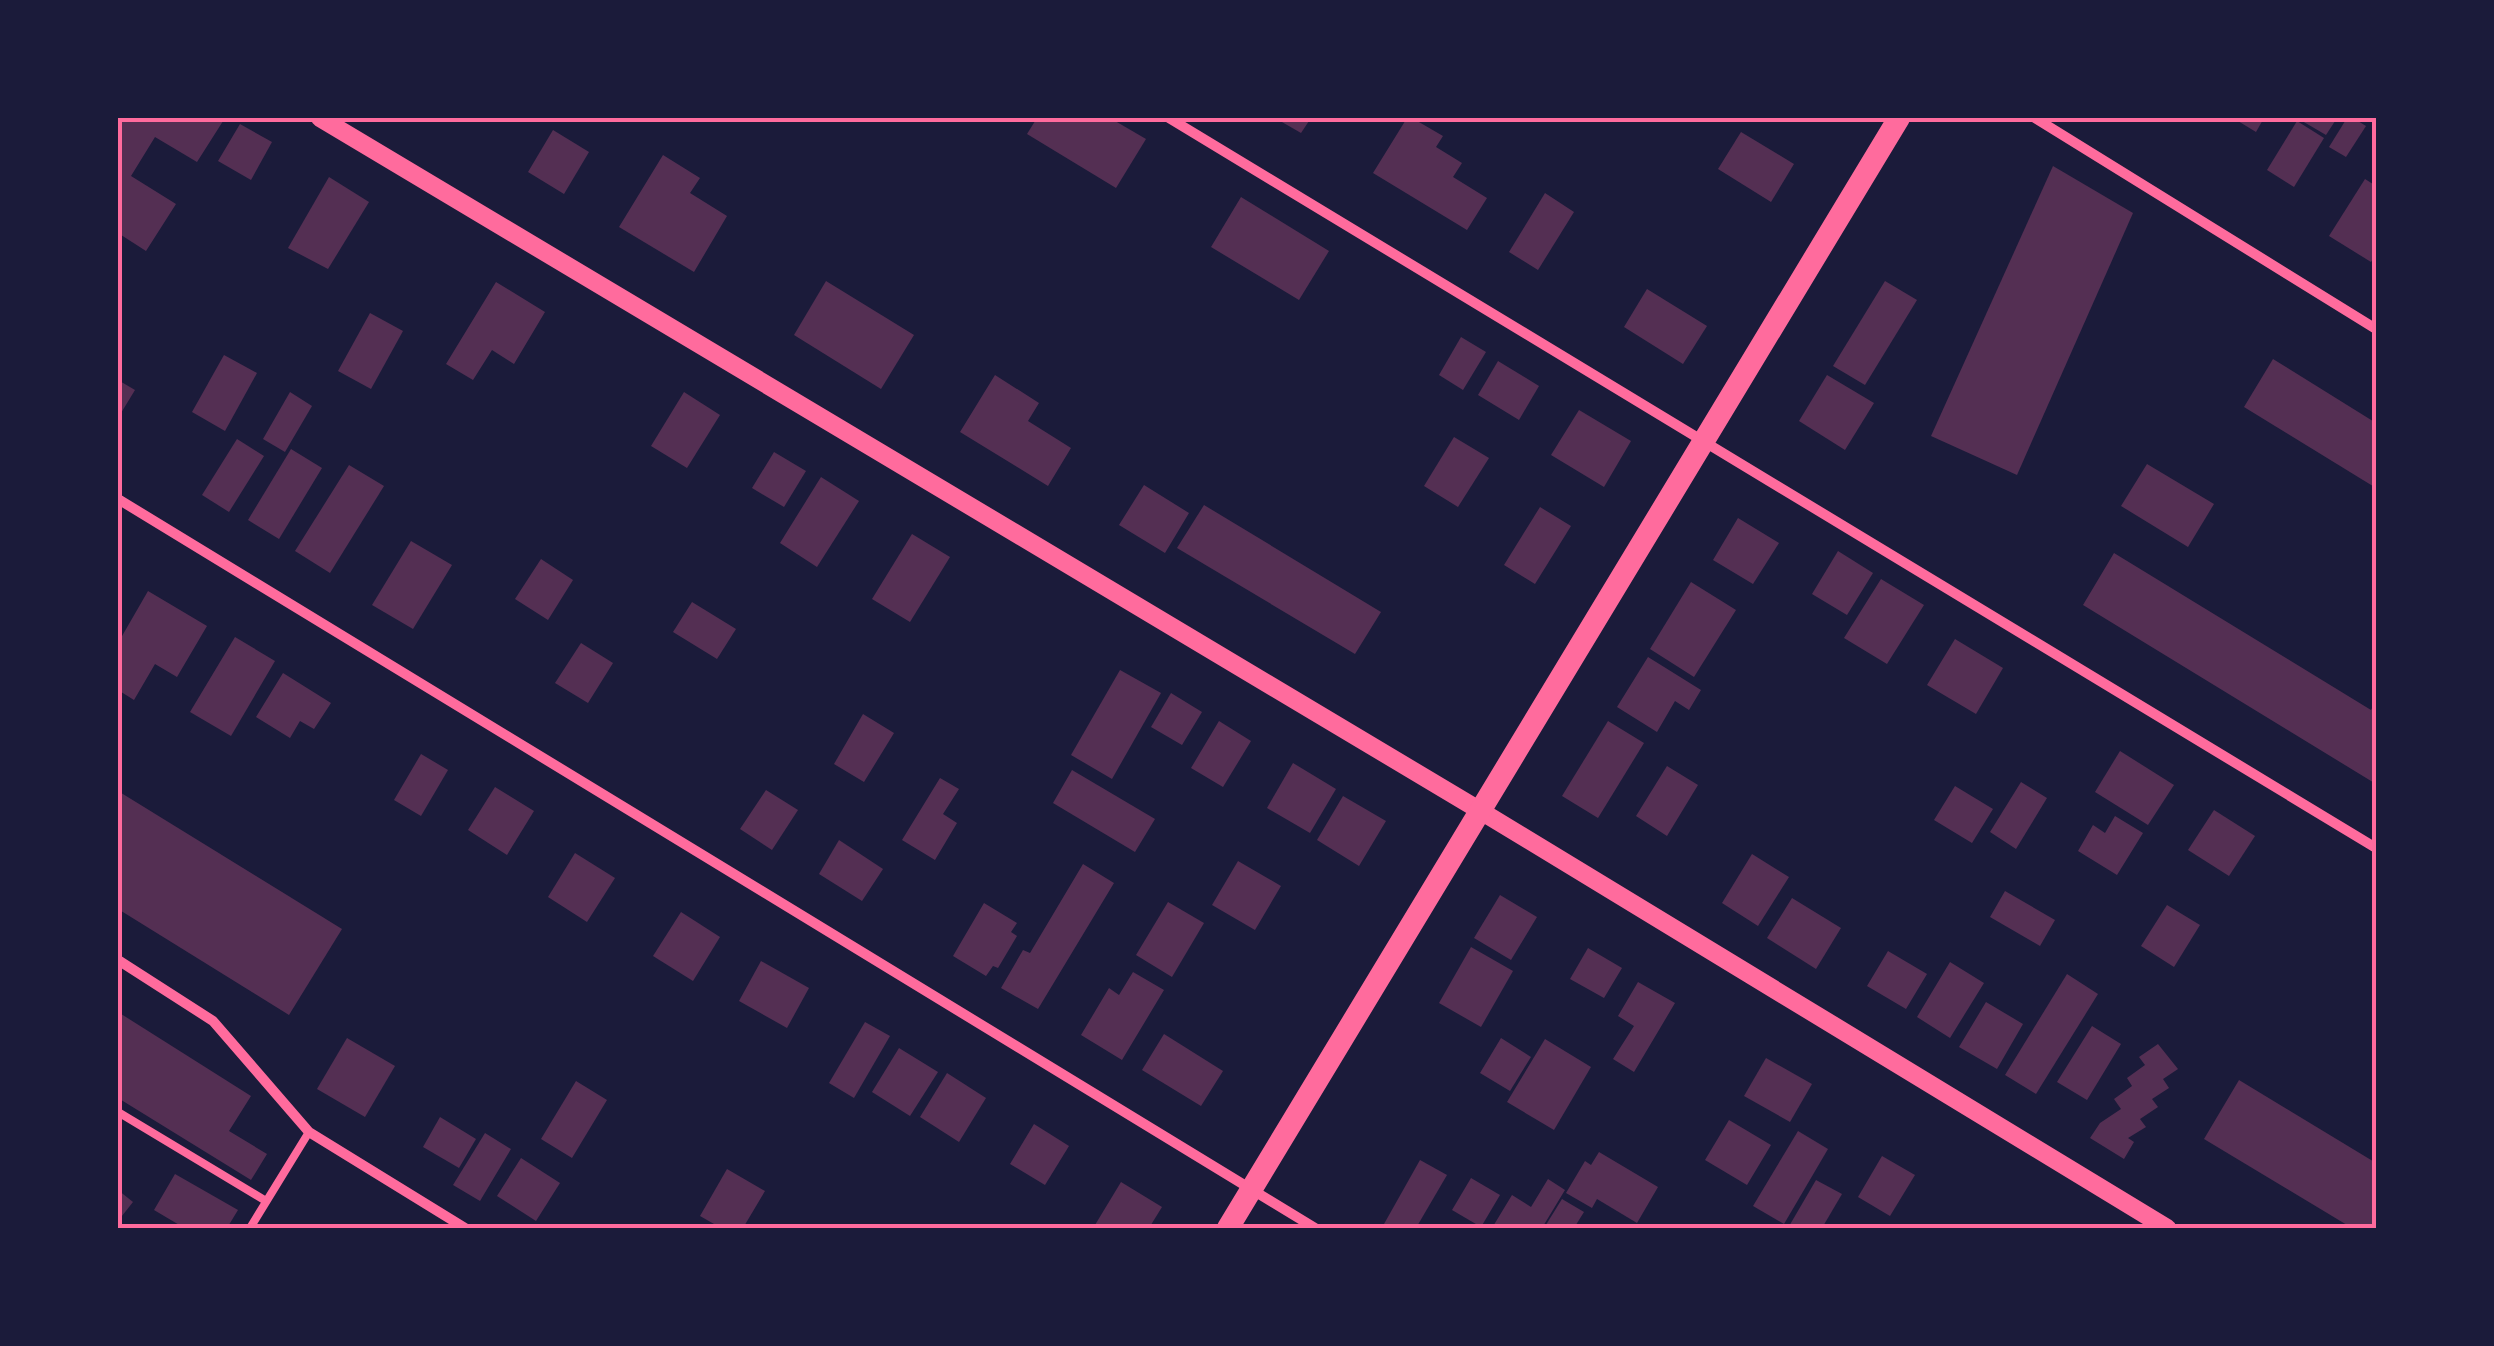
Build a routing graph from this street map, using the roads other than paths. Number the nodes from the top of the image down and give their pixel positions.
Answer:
1 (320, 118) edge
2 (1169, 118) edge
3 (1899, 118) edge
4 (2034, 118) edge
5 (2376, 329) edge
6 (1702, 441) junction
7 (118, 499) edge
8 (1479, 810) junction
9 (2376, 848) edge
10 (118, 960) edge
11 (118, 1112) edge
12 (308, 1132) junction
13 (1252, 1190) junction
14 (266, 1202) junction
15 (250, 1228) edge
16 (465, 1228) edge
17 (1228, 1228) edge
18 (1315, 1228) edge
19 (2167, 1228) edge

1 - 8 street
2 - 6 street
3 - 6 main road
4 - 5 street
6 - 8 main road
6 - 9 street
7 - 13 street
8 - 13 main road
8 - 19 street
10 - 12 street
11 - 14 lane
12 - 14 lane
12 - 16 street
13 - 17 main road
13 - 18 street
14 - 15 lane

